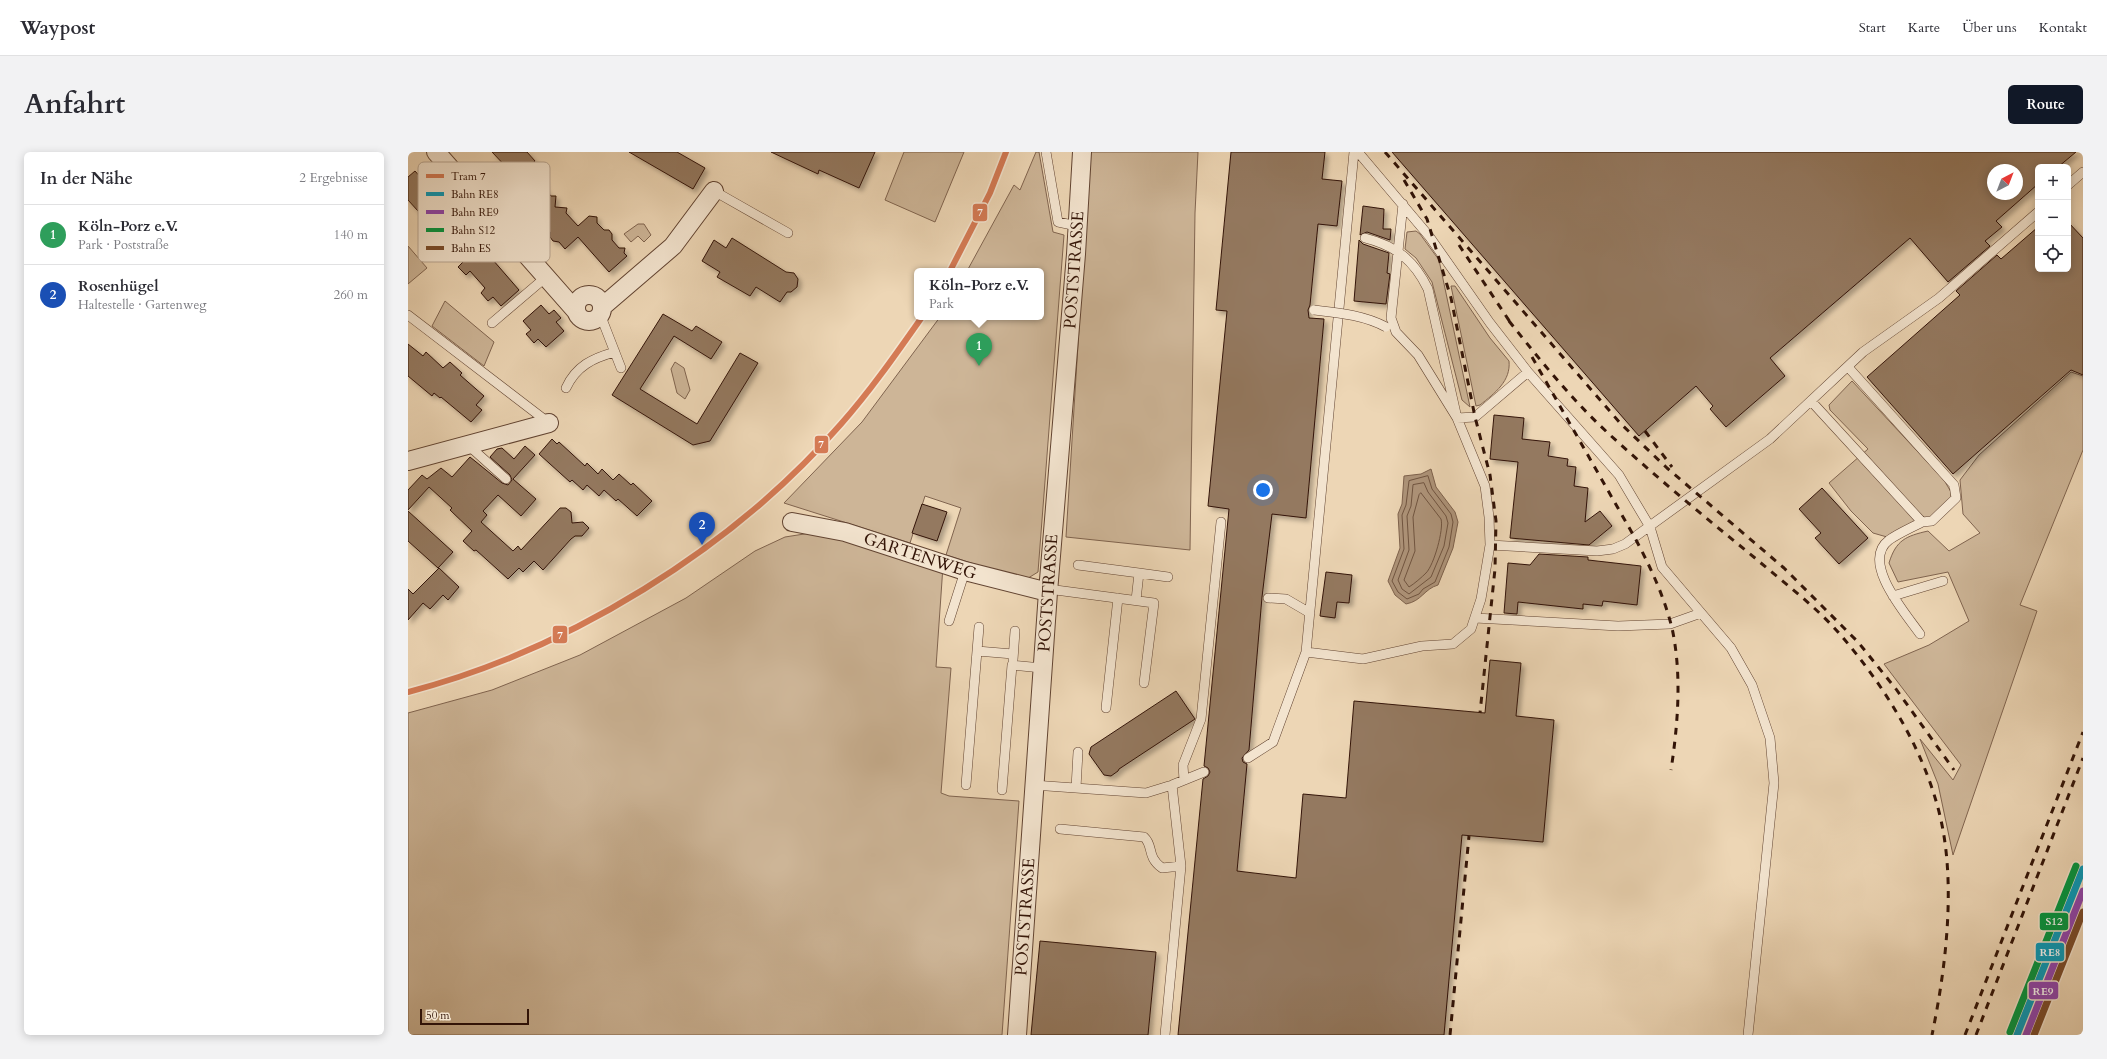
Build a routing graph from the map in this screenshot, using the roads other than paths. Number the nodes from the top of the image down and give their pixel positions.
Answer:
1 (436, 152) edge
2 (1046, 152) edge
3 (1082, 152) edge
4 (1354, 152) edge
5 (1358, 152) edge
6 (445, 162) edge
7 (2083, 172) edge
8 (2071, 182) edge
9 (714, 191) joint
10 (1403, 204) junction
11 (2035, 215) edge
12 (1077, 226) junction
13 (788, 232) dead end
14 (1365, 238) dead end
15 (533, 262) edge
16 (546, 277) junction
17 (601, 310) junction
18 (1314, 310) dead end
19 (408, 315) edge
20 (492, 323) dead end
21 (1396, 332) junction
22 (615, 352) junction
23 (1848, 367) junction
24 (621, 368) dead end
25 (1528, 372) junction
26 (566, 388) dead end
27 (1811, 401) junction
28 (1457, 418) junction
29 (549, 423) joint
30 (468, 445) junction
31 (408, 461) edge
32 (506, 479) dead end
33 (792, 522) dead end
34 (1221, 522) dead end
35 (1922, 522) junction
36 (1650, 527) junction
37 (1490, 545) junction
38 (1078, 565) dead end
39 (965, 571) junction
40 (1139, 573) junction
41 (1168, 577) dead end
42 (1943, 581) dead end
43 (1048, 591) junction
44 (1893, 596) junction
45 (1118, 598) junction
46 (1268, 598) dead end
47 (1136, 600) junction
48 (1310, 613) junction
49 (1701, 613) junction
50 (1475, 618) junction
51 (949, 621) dead end
52 (979, 627) dead end
53 (1015, 631) dead end
54 (1920, 634) dead end
55 (977, 651) junction
56 (1306, 652) junction
57 (1014, 654) junction
58 (1012, 665) junction
59 (1042, 668) junction
60 (1144, 683) dead end
61 (1106, 708) dead end
62 (1078, 752) dead end
63 (1248, 758) dead end
64 (1204, 772) dead end
65 (1184, 780) junction
66 (966, 785) dead end
67 (1033, 785) junction
68 (1172, 785) junction
69 (1076, 788) junction
70 (1002, 790) dead end
71 (1060, 829) dead end
72 (1181, 866) junction
73 (1016, 1035) edge
74 (1165, 1035) edge
75 (1748, 1035) edge

1 - 6 street
2 - 12 lane
3 - 12 street, POSTSTRASSE
4 - 48 lane
5 - 10 lane
7 - 8 lane
9 - 13 lane
9 - 17 street
10 - 21 lane
10 - 25 lane
11 - 23 lane
12 - 43 street, POSTSTRASSE
14 - 28 lane
15 - 16 street
16 - 17 street
16 - 20 lane
17 - 22 lane
18 - 21 lane, bridge
19 - 29 lane
21 - 28 lane
22 - 24 lane
22 - 26 lane
23 - 27 lane
23 - 35 lane
25 - 28 lane
25 - 36 lane
27 - 35 lane
27 - 36 lane
28 - 37 lane
29 - 30 street
30 - 31 street
30 - 32 lane
33 - 39 street, GARTENWEG
34 - 65 lane
35 - 44 lane
36 - 37 lane
36 - 49 lane
37 - 50 lane
38 - 40 lane
39 - 43 street, GARTENWEG
39 - 51 lane
40 - 41 lane
40 - 47 lane
42 - 44 lane
43 - 45 lane
43 - 59 street, POSTSTRASSE
44 - 54 lane
45 - 47 lane
45 - 61 lane
46 - 48 lane
47 - 60 lane
48 - 56 lane
49 - 50 lane
49 - 75 lane
50 - 56 lane
52 - 55 lane
53 - 57 lane
55 - 57 lane
55 - 66 lane
56 - 63 lane
57 - 58 lane
58 - 59 lane
58 - 70 lane
59 - 67 street, POSTSTRASSE
62 - 69 lane
64 - 65 lane
65 - 68 lane
67 - 69 lane
67 - 73 street, POSTSTRASSE
68 - 69 lane
68 - 72 lane
71 - 72 lane
72 - 74 lane

